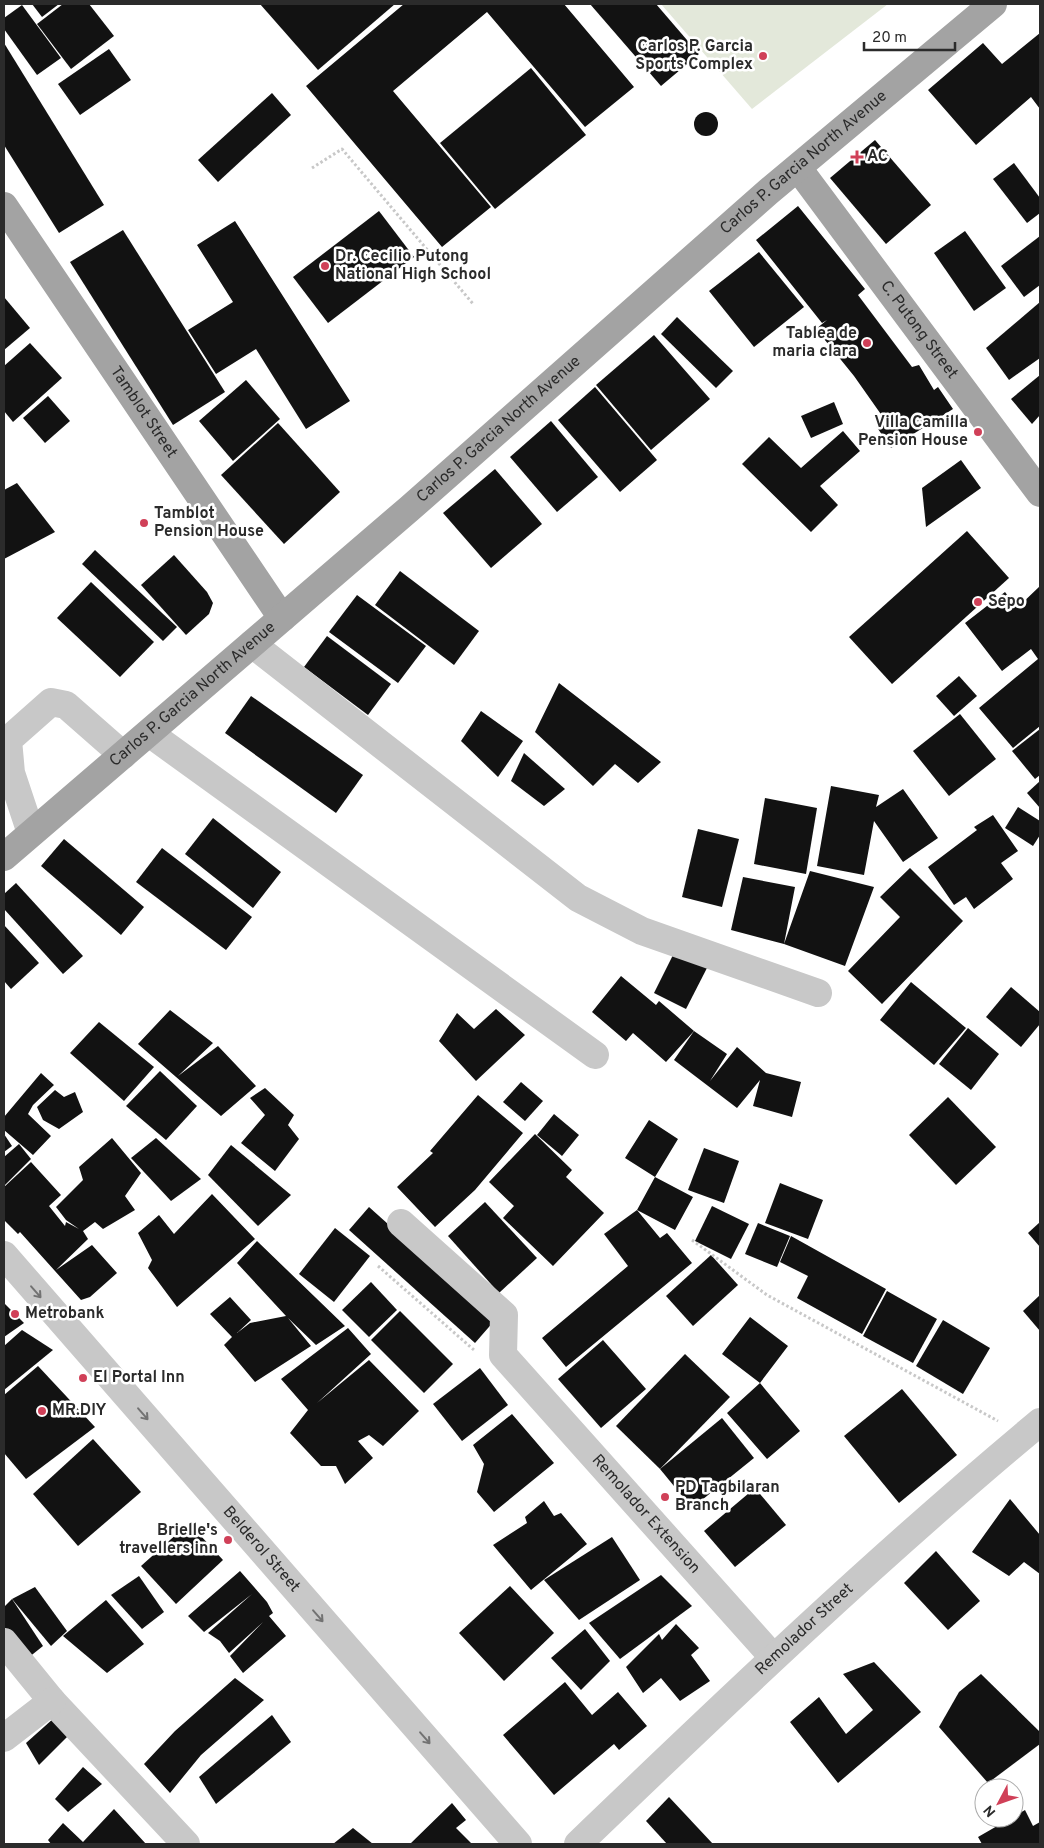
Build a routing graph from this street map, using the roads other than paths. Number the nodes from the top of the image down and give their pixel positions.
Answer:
1 (993, 4) edge
2 (798, 168) junction
3 (4, 206) edge
4 (1040, 493) edge
5 (282, 618) junction
6 (252, 644) junction
7 (149, 733) junction
8 (123, 755) junction
9 (32, 833) junction
10 (4, 857) edge
11 (818, 993) dead end
12 (595, 1055) dead end
13 (401, 1223) dead end
14 (4, 1255) edge
15 (1032, 1429) edge
16 (4, 1642) edge
17 (772, 1657) junction
18 (52, 1701) junction
19 (4, 1738) edge
20 (186, 1844) edge
21 (518, 1844) edge
22 (578, 1844) edge

1 - 2 main road, Carlos P. Garcia North Avenue
2 - 4 main road, C. Putong Street
2 - 5 main road, Carlos P. Garcia North Avenue
3 - 5 main road, Tamblot Street
5 - 6 main road, Carlos P. Garcia North Avenue
6 - 7 main road, Carlos P. Garcia North Avenue
6 - 11 street
7 - 8 main road, Carlos P. Garcia North Avenue
7 - 12 street
8 - 9 main road, Carlos P. Garcia North Avenue
8 - 9 street
9 - 10 main road, Carlos P. Garcia North Avenue
13 - 17 street, Remolador Extension
14 -> 21 street, Belderol Street
15 - 17 street, Remolador Street
16 - 18 street
17 - 22 street, Remolador Street
18 - 19 street
18 - 20 street

